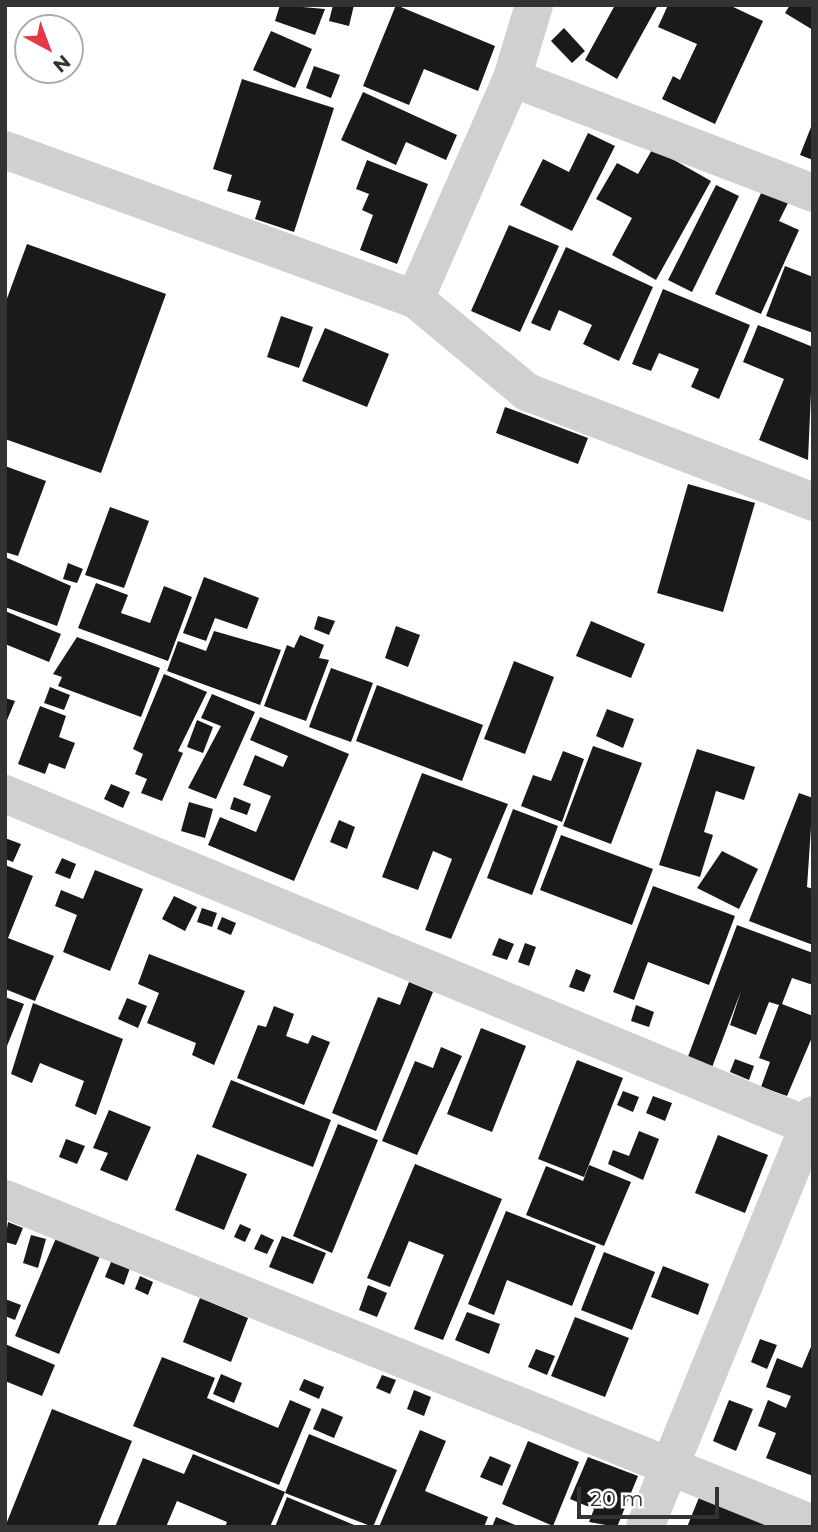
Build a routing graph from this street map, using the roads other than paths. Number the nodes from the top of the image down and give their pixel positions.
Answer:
1 (534, 5) edge
2 (512, 78) junction
3 (5, 150) edge
4 (813, 193) edge
5 (415, 299) junction
6 (813, 502) edge
7 (5, 794) edge
8 (811, 1123) edge
9 (5, 1199) edge
10 (670, 1470) junction
11 (813, 1524) edge
12 (645, 1527) edge

1 - 2 street
2 - 4 street
2 - 5 street
3 - 5 street
5 - 6 street
7 - 8 street
8 - 10 street
9 - 10 street
10 - 11 street
10 - 12 street

